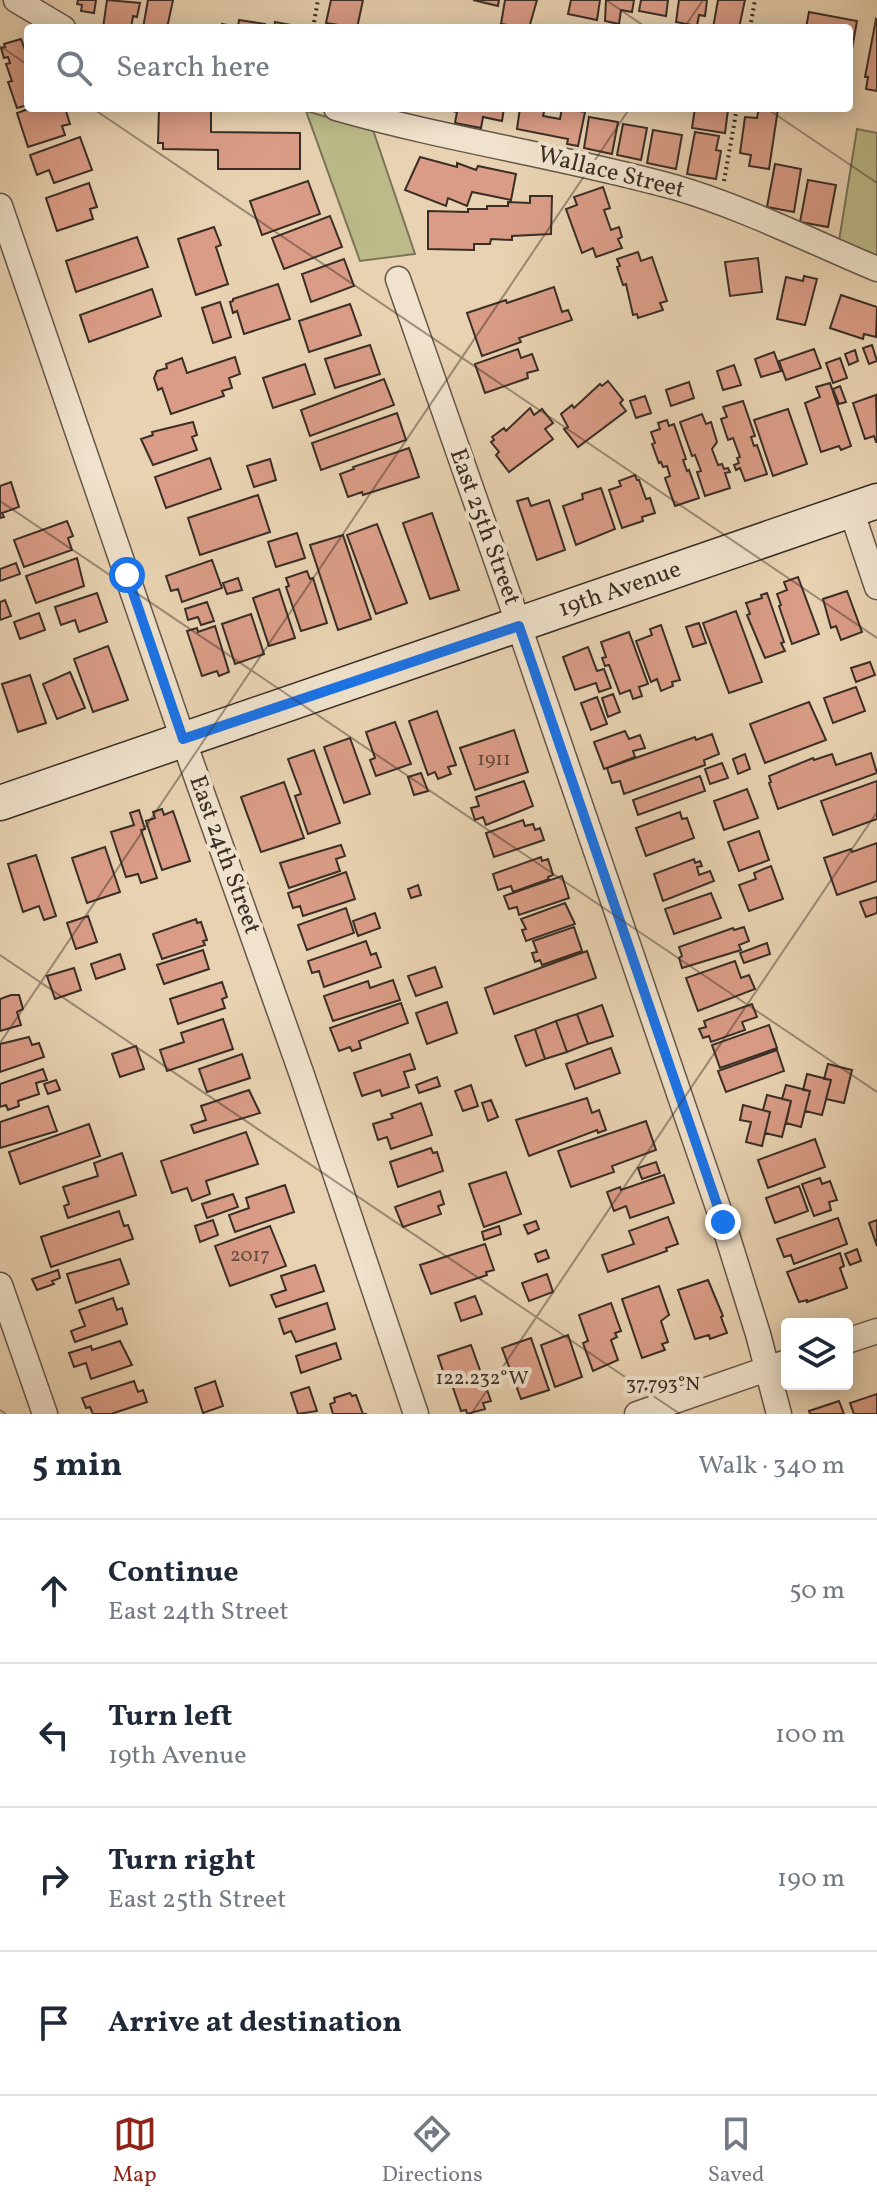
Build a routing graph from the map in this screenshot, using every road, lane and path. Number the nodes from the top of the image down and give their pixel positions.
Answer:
1 (16, 0) edge
2 (318, 0) edge
3 (755, 0) edge
4 (56, 24) edge
5 (314, 24) edge
6 (751, 24) edge
7 (350, 112) edge
8 (736, 112) edge
9 (724, 181) dead end
10 (0, 206) edge
11 (877, 269) edge
12 (398, 279) dead end
13 (864, 506) edge
14 (877, 587) edge
15 (519, 626) junction
16 (183, 739) junction
17 (0, 803) edge
18 (0, 1285) edge
19 (877, 1331) edge
20 (853, 1339) edge
21 (777, 1365) edge
22 (45, 1414) edge
23 (416, 1414) edge
24 (637, 1414) edge
25 (779, 1414) edge

1 - 4 street
2 - 5 path
3 - 6 path
7 - 11 street, Wallace Street
8 - 9 path
10 - 16 street, East 24th Street
12 - 15 street, East 25th Street
13 - 14 street
13 - 15 street, 19th Avenue
15 - 16 street, 19th Avenue
15 - 21 street, East 25th Street
16 - 17 street, 19th Avenue
16 - 23 street, East 24th Street
18 - 22 street
19 - 20 street
21 - 24 street
21 - 25 street, East 25th Street

